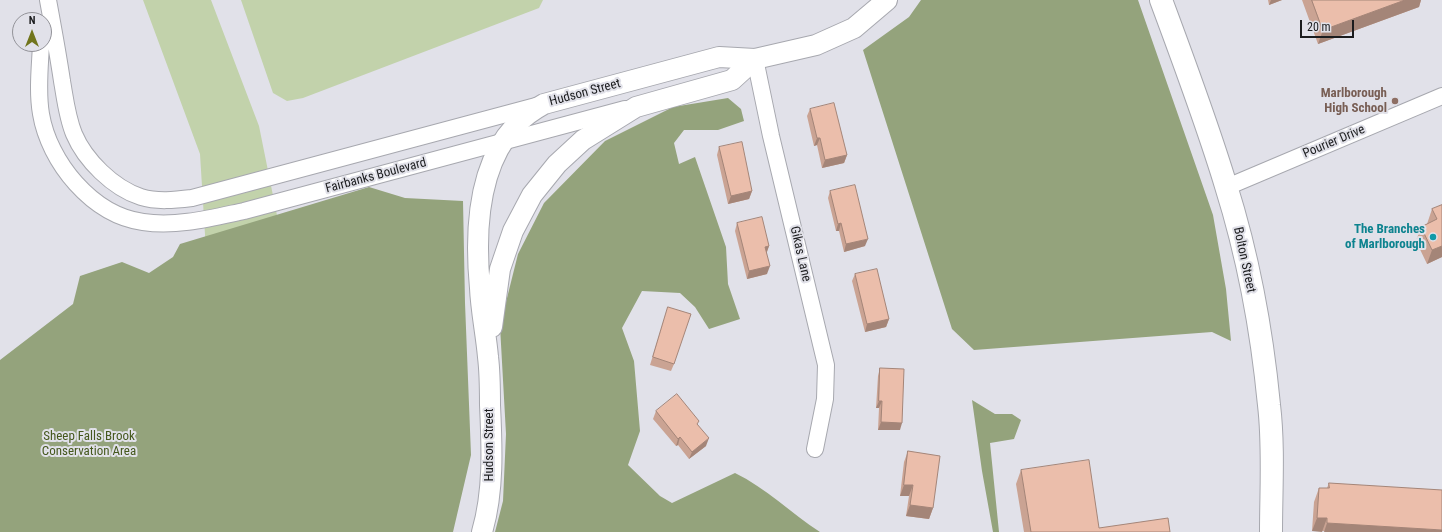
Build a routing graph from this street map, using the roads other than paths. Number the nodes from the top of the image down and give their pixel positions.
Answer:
1 (44, 0) edge
2 (48, 0) edge
3 (887, 0) edge
4 (1161, 0) edge
5 (43, 12) edge
6 (42, 52) edge
7 (756, 59) junction
8 (1442, 96) edge
9 (544, 104) junction
10 (636, 107) junction
11 (503, 141) junction
12 (1227, 187) junction
13 (488, 357) junction
14 (815, 449) dead end
15 (482, 532) edge
16 (1271, 532) edge

1 - 5 street
2 - 9 street, Fairbanks Boulevard
3 - 7 street, Hudson Street
4 - 12 main road, Bolton Street
6 - 11 street, Fairbanks Boulevard
7 - 9 street, Hudson Street
7 - 10 street, Hudson Street
7 - 14 street, Gikas Lane
8 - 12 street, Pourier Drive
9 - 11 street, Hudson Street
10 - 11 street, Fairbanks Boulevard
10 - 13 street, Hudson Street
11 - 13 street, Hudson Street
12 - 16 main road, Bolton Street
13 - 15 street, Hudson Street

